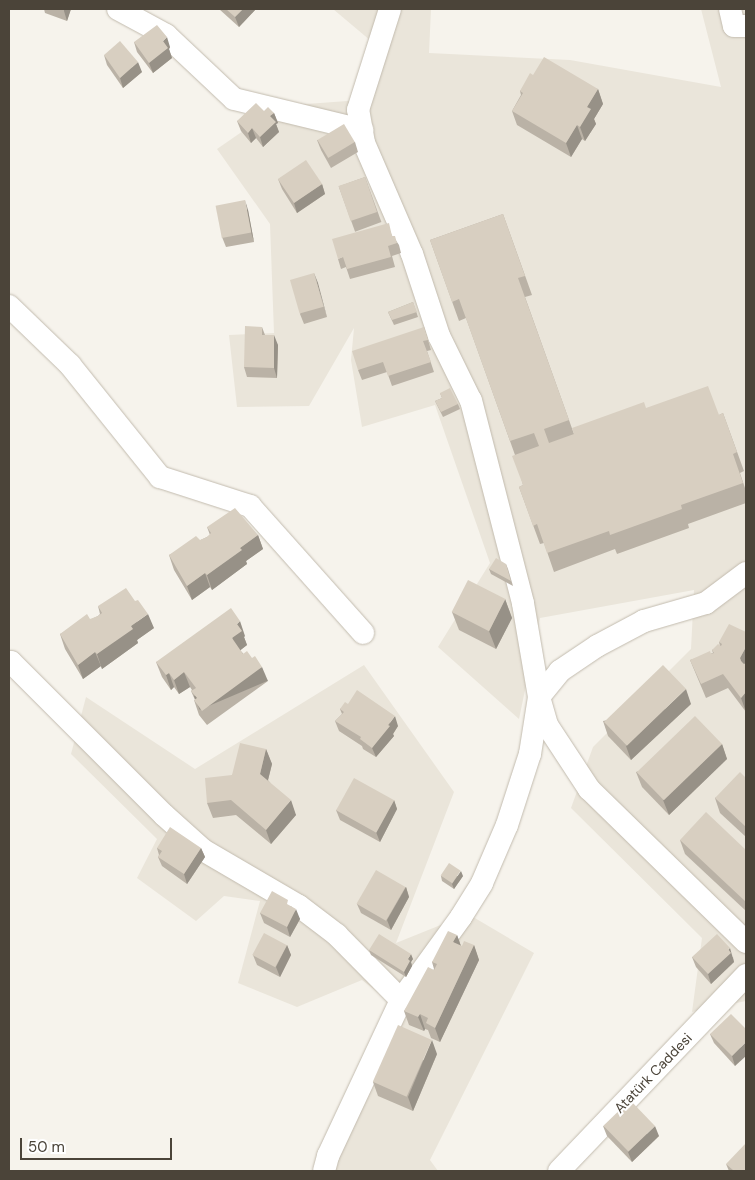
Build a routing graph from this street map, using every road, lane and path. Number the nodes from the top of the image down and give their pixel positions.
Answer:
1 (118, 9) edge
2 (390, 9) edge
3 (730, 9) edge
4 (746, 26) edge
5 (362, 130) junction
6 (9, 306) edge
7 (746, 573) edge
8 (363, 633) dead end
9 (9, 663) edge
10 (539, 696) junction
11 (746, 942) edge
12 (746, 975) edge
13 (401, 1000) junction
14 (324, 1171) edge
15 (559, 1171) edge

1 - 5 street
2 - 5 street
3 - 4 street
5 - 10 street
6 - 8 street
7 - 10 street
9 - 13 street
10 - 11 street
10 - 13 street
12 - 15 street, Atatürk Caddesi
13 - 14 street

